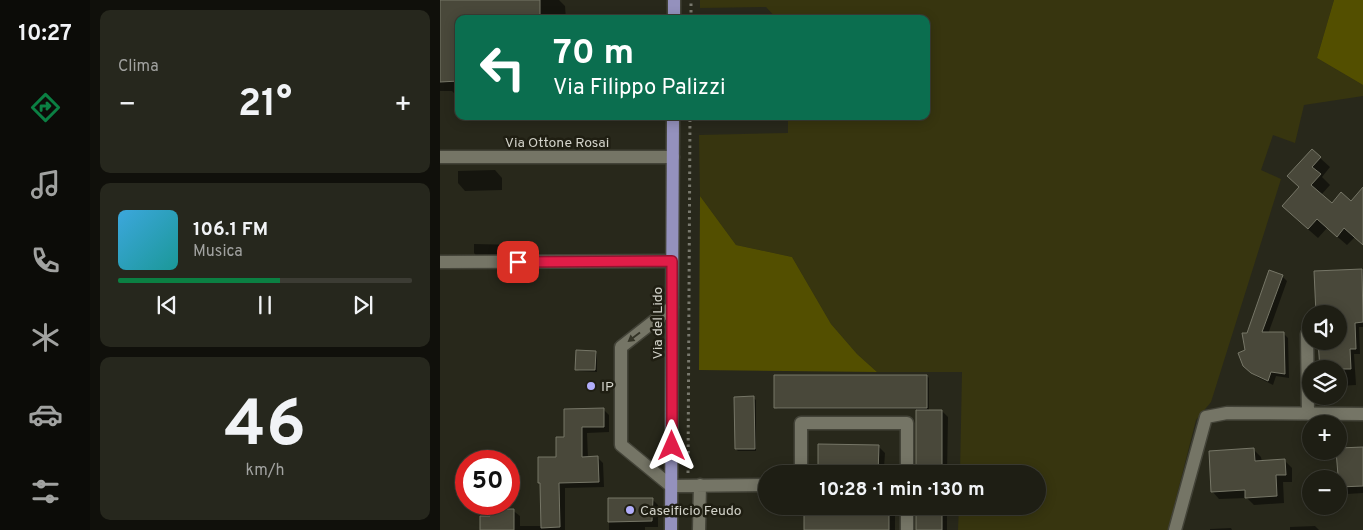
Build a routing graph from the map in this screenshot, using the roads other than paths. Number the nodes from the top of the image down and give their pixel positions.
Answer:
1 (674, 0) edge
2 (674, 15) edge
3 (673, 120) edge
4 (440, 157) edge
5 (673, 157) junction
6 (672, 261) junction
7 (440, 262) edge
8 (672, 307) junction
9 (1307, 350) edge
10 (1308, 414) junction
11 (1363, 414) edge
12 (801, 465) edge
13 (907, 465) edge
14 (700, 485) junction
15 (758, 485) edge
16 (671, 486) junction
17 (907, 515) edge
18 (671, 530) edge
19 (699, 530) edge
20 (907, 530) edge
21 (1175, 530) edge

1 - 2 main road
3 - 5 main road, Via del Lido
4 - 5 street, Via Ottone Rosai
5 - 6 main road, Via del Lido
6 - 7 street
6 - 8 main road, Via del Lido
8 - 16 main road, Via del Lido
8 -> 16 street
9 - 10 street
10 - 11 street
10 - 21 street
12 - 13 street
14 - 15 street
14 - 16 street
14 - 19 street
16 - 18 main road, Via del Lido
17 - 20 street

